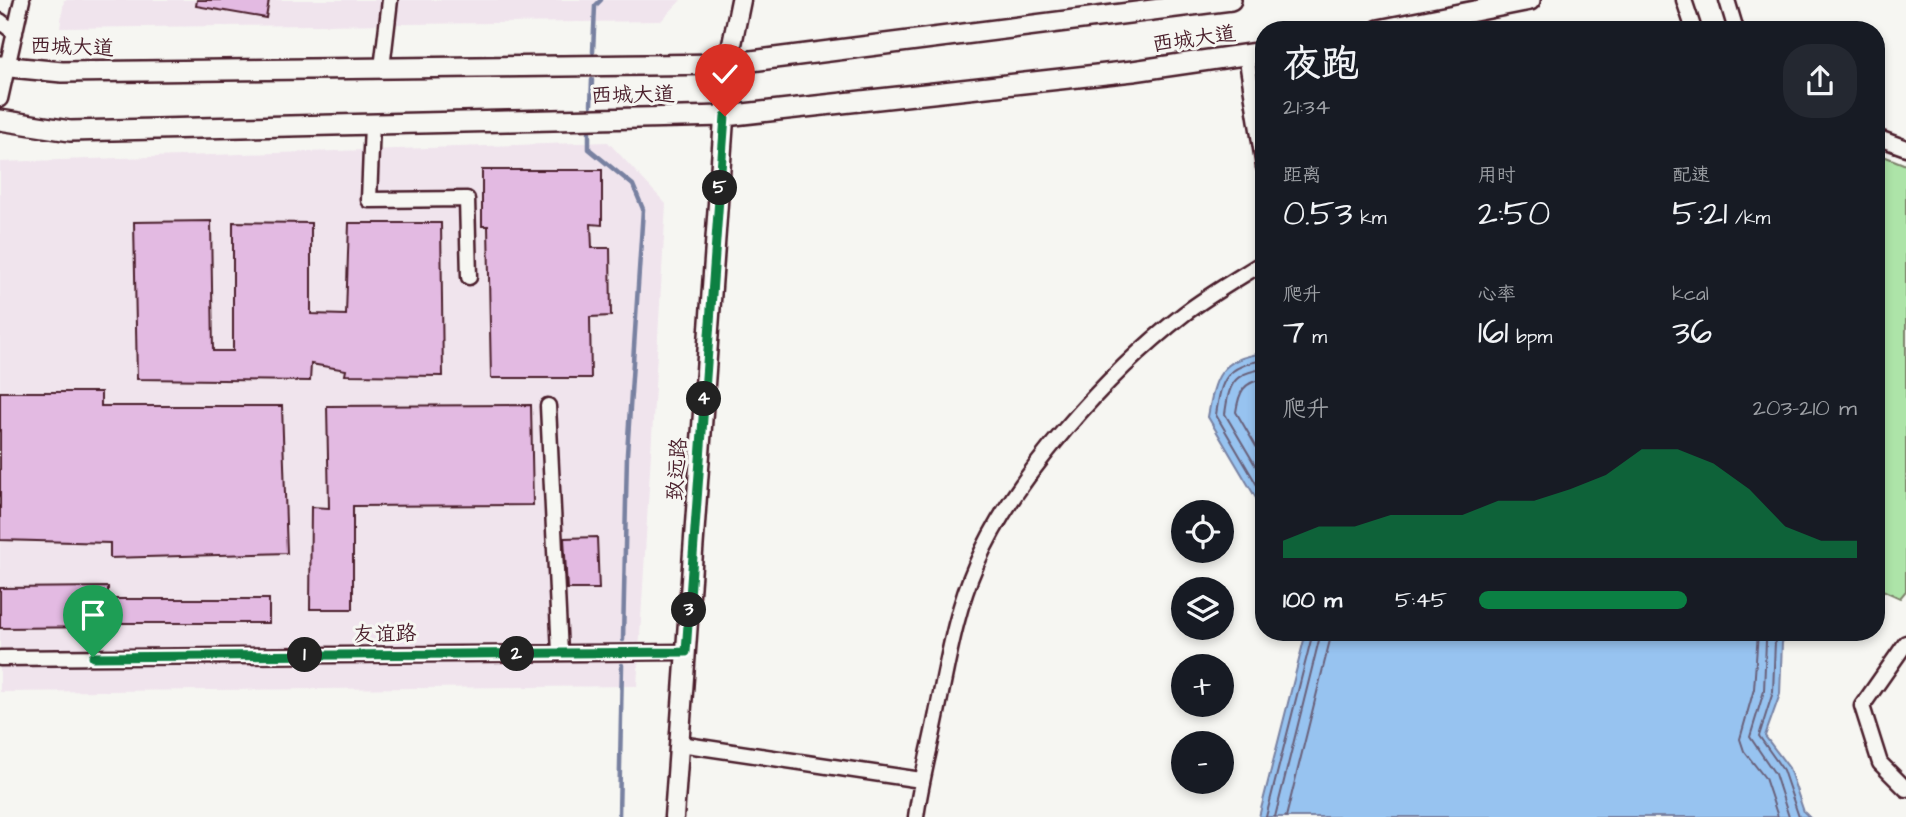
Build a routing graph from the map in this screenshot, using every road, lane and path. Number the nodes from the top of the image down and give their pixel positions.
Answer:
1 (22, 0) edge
2 (390, 0) edge
3 (741, 0) edge
4 (1231, 0) edge
5 (1530, 0) edge
6 (1684, 0) edge
7 (1727, 0) edge
8 (0, 21) edge
9 (1424, 21) edge
10 (1691, 21) edge
11 (1733, 21) edge
12 (15, 33) junction
13 (1255, 54) edge
14 (728, 64) junction
15 (4, 66) edge
16 (382, 68) junction
17 (0, 99) edge
18 (725, 116) junction
19 (0, 120) edge
20 (372, 124) junction
21 (1885, 140) edge
22 (1906, 148) edge
23 (1255, 268) edge
24 (468, 278) dead end
25 (548, 406) dead end
26 (1906, 643) edge
27 (686, 652) junction
28 (560, 653) junction
29 (0, 658) edge
30 (680, 744) junction
31 (921, 780) junction
32 (1906, 789) edge
33 (674, 817) edge
34 (916, 817) edge

1 - 12 street
2 - 16 street
3 - 14 main road, 致远路
4 - 14 highway, 西城大道
5 - 9 highway
6 - 10 street
7 - 11 street
8 - 12 street
12 - 15 street
13 - 18 highway, 西城大道
14 - 16 highway, 西城大道
14 - 18 main road, 致远路
15 - 16 highway, 西城大道
15 - 17 street
18 - 20 highway, 西城大道
18 - 27 main road, 致远路
19 - 20 highway, 西城大道
20 - 24 street
21 - 22 street
23 - 31 street
25 - 28 street
26 - 32 street
27 - 28 street, 友谊路
27 - 30 main road, 致远路
28 - 29 street, 友谊路
30 - 31 street
30 - 33 main road, 致远路
31 - 34 street

